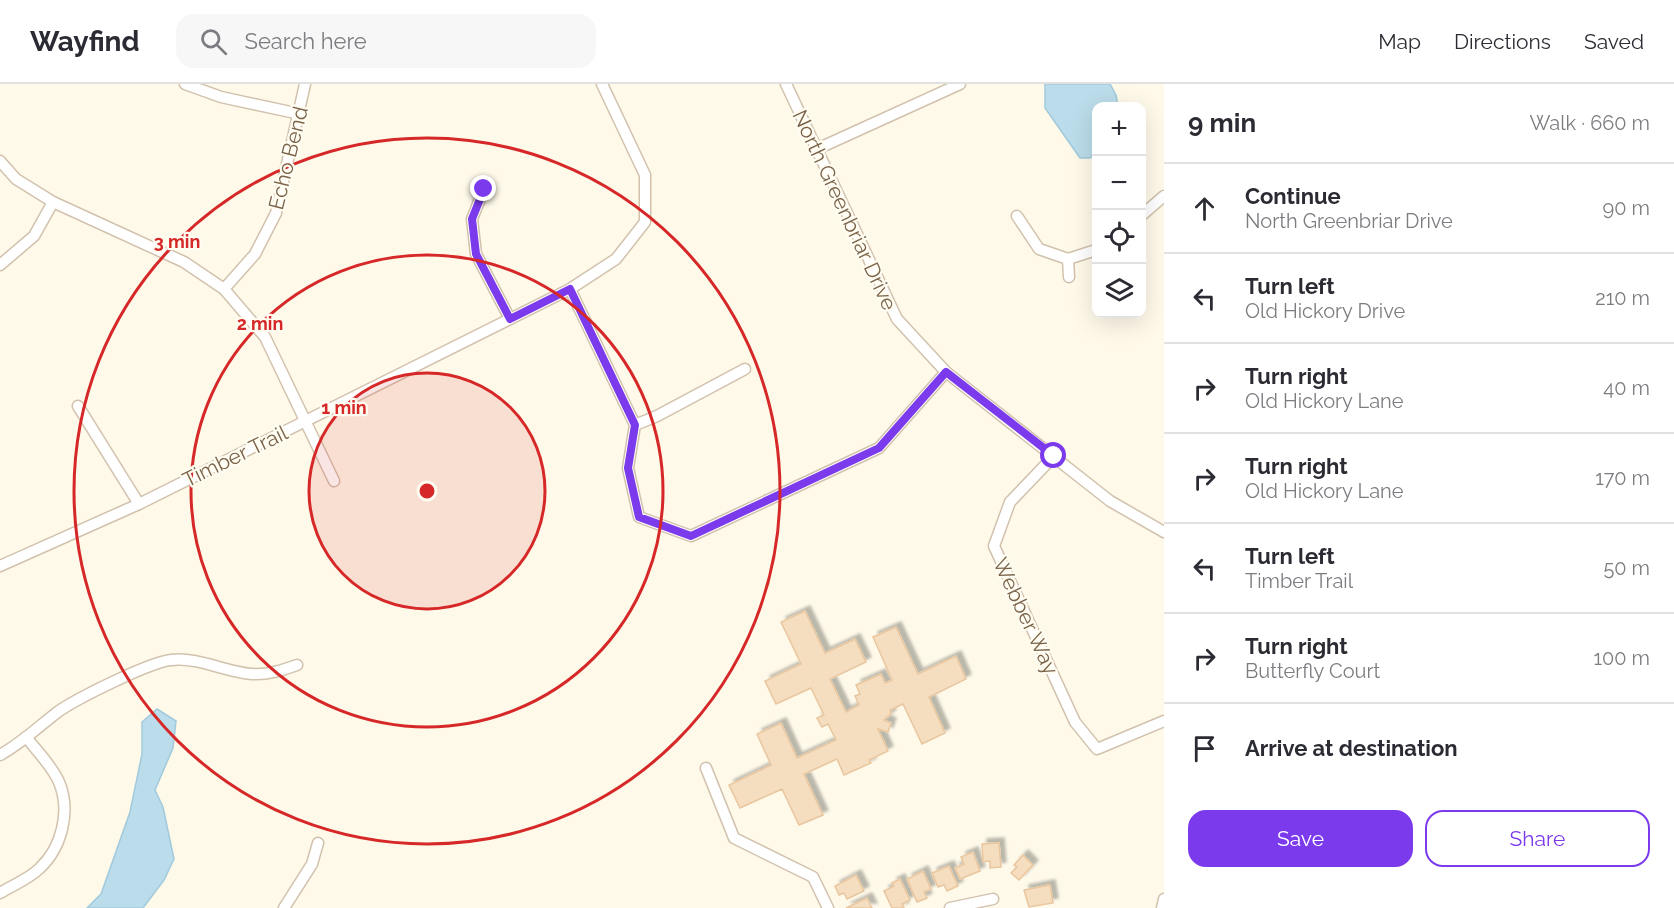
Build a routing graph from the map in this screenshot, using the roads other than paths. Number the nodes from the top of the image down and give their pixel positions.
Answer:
1 (185, 84) edge
2 (306, 84) edge
3 (602, 84) edge
4 (786, 84) edge
5 (960, 84) edge
6 (300, 114) junction
7 (817, 149) junction
8 (0, 161) edge
9 (484, 189) dead end
10 (1164, 196) edge
11 (53, 202) junction
12 (1146, 212) edge
13 (1017, 216) dead end
14 (1092, 251) edge
15 (1068, 259) junction
16 (0, 265) edge
17 (1069, 277) dead end
18 (224, 289) junction
19 (570, 289) junction
20 (510, 319) junction
21 (745, 369) dead end
22 (946, 372) junction
23 (78, 406) dead end
24 (305, 421) junction
25 (635, 425) junction
26 (1054, 456) junction
27 (334, 481) dead end
28 (139, 504) junction
29 (1164, 532) edge
30 (0, 566) edge
31 (297, 665) dead end
32 (1164, 721) edge
33 (26, 737) junction
34 (0, 755) edge
35 (706, 768) dead end
36 (318, 843) dead end
37 (0, 892) edge
38 (993, 899) dead end
39 (1164, 899) edge
40 (284, 908) edge
41 (828, 908) edge
42 (950, 908) edge
43 (1162, 908) edge

1 - 6 street
2 - 6 street, Echo Bend
3 - 19 street, Timber Trail
4 - 7 street, North Greenbriar Drive
5 - 7 street
6 - 18 street, Echo Bend
7 - 22 street, North Greenbriar Drive
8 - 11 street
9 - 20 street
10 - 12 street
11 - 16 street
11 - 18 street
13 - 15 street
14 - 15 street
15 - 17 street
18 - 24 street
19 - 20 street, Timber Trail
19 - 25 street
20 - 24 street, Timber Trail
21 - 25 street
22 - 25 street
22 - 26 street, North Greenbriar Drive
23 - 28 street
24 - 27 street
24 - 28 street, Timber Trail
26 - 29 street, North Greenbriar Drive
26 - 32 street, Webber Way
28 - 30 street, Timber Trail
31 - 33 street
33 - 34 street
33 - 37 street
35 - 41 street
36 - 40 street
38 - 42 street
39 - 43 street

